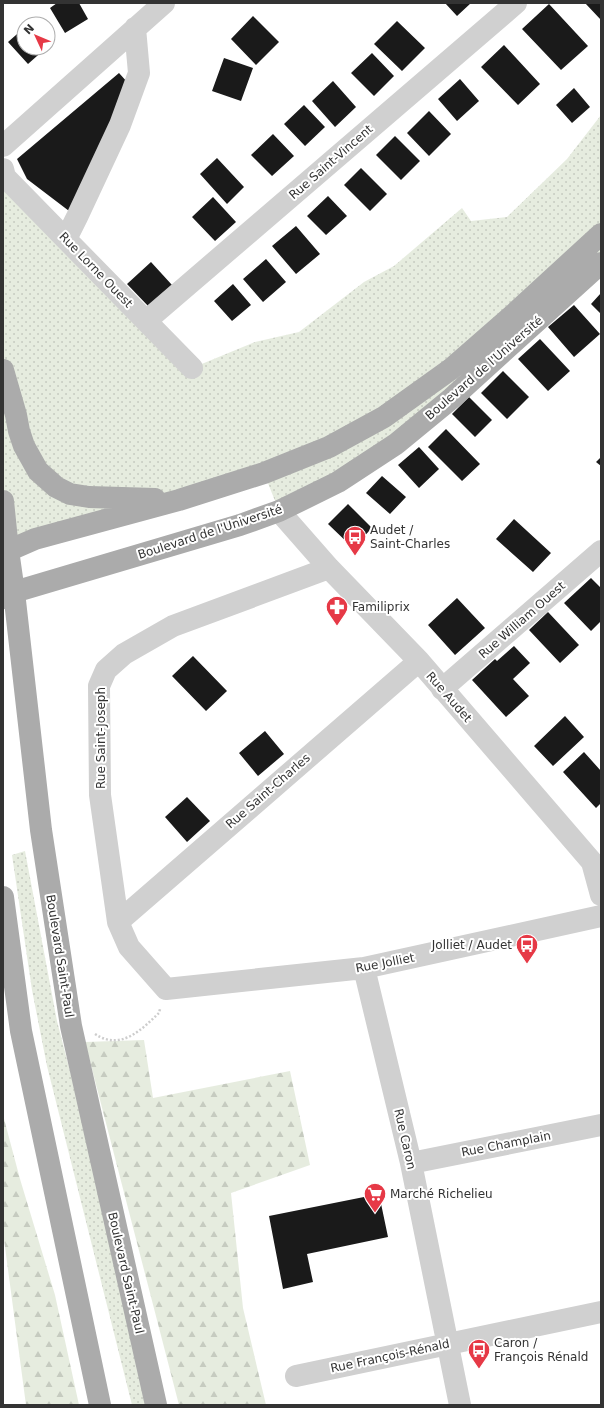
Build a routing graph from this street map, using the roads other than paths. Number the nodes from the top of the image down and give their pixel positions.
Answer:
1 (516, 3) edge
2 (157, 5) edge
3 (135, 28) junction
4 (3, 146) edge
5 (3, 169) edge
6 (601, 234) edge
7 (66, 239) junction
8 (601, 263) edge
9 (146, 321) junction
10 (192, 368) dead end
11 (3, 370) edge
12 (178, 500) junction
13 (3, 501) edge
14 (279, 511) junction
15 (5, 551) edge
16 (601, 551) edge
17 (329, 568) junction
18 (8, 595) edge
19 (419, 661) junction
20 (442, 689) junction
21 (596, 858) edge
22 (601, 895) edge
23 (3, 897) edge
24 (601, 916) edge
25 (118, 922) junction
26 (364, 968) junction
27 (166, 989) joint
28 (601, 1125) edge
29 (411, 1163) junction
30 (601, 1312) edge
31 (448, 1344) junction
32 (296, 1376) dead end
33 (100, 1405) edge
34 (156, 1405) edge
35 (460, 1405) edge

1 - 9 street, Rue Saint-Vincent
2 - 3 street
3 - 4 street
3 - 7 street
5 - 7 street, Rue Lorne Ouest
6 - 12 main road, Boulevard de l'Université
7 - 9 street, Rue Lorne Ouest
8 - 14 main road, Boulevard de l'Université
9 - 10 street, Rue Lorne Ouest
11 - 12 main road
12 - 15 main road, Boulevard de l'Université
13 - 15 main road, Boulevard Saint-Paul
14 - 17 street, Rue Audet
14 - 18 main road, Boulevard de l'Université
15 - 18 main road, Boulevard Saint-Paul
16 - 20 street, Rue William Ouest
17 - 19 street, Rue Audet
17 - 25 street, Rue Saint-Joseph
18 - 34 main road, Boulevard Saint-Paul
19 - 20 street, Rue Audet
19 - 25 street, Rue Saint-Charles
20 - 21 street, Rue Audet
21 - 22 street, Rue Audet
23 - 33 main road
24 - 26 street, Rue Jolliet
25 - 27 street, Rue Saint-Joseph
26 - 27 street, Rue Jolliet
26 - 29 street, Rue Caron
28 - 29 street, Rue Champlain
29 - 31 street, Rue Caron
30 - 31 street, Rue François-Rénald
31 - 32 street, Rue François-Rénald
31 - 35 street, Rue Caron

